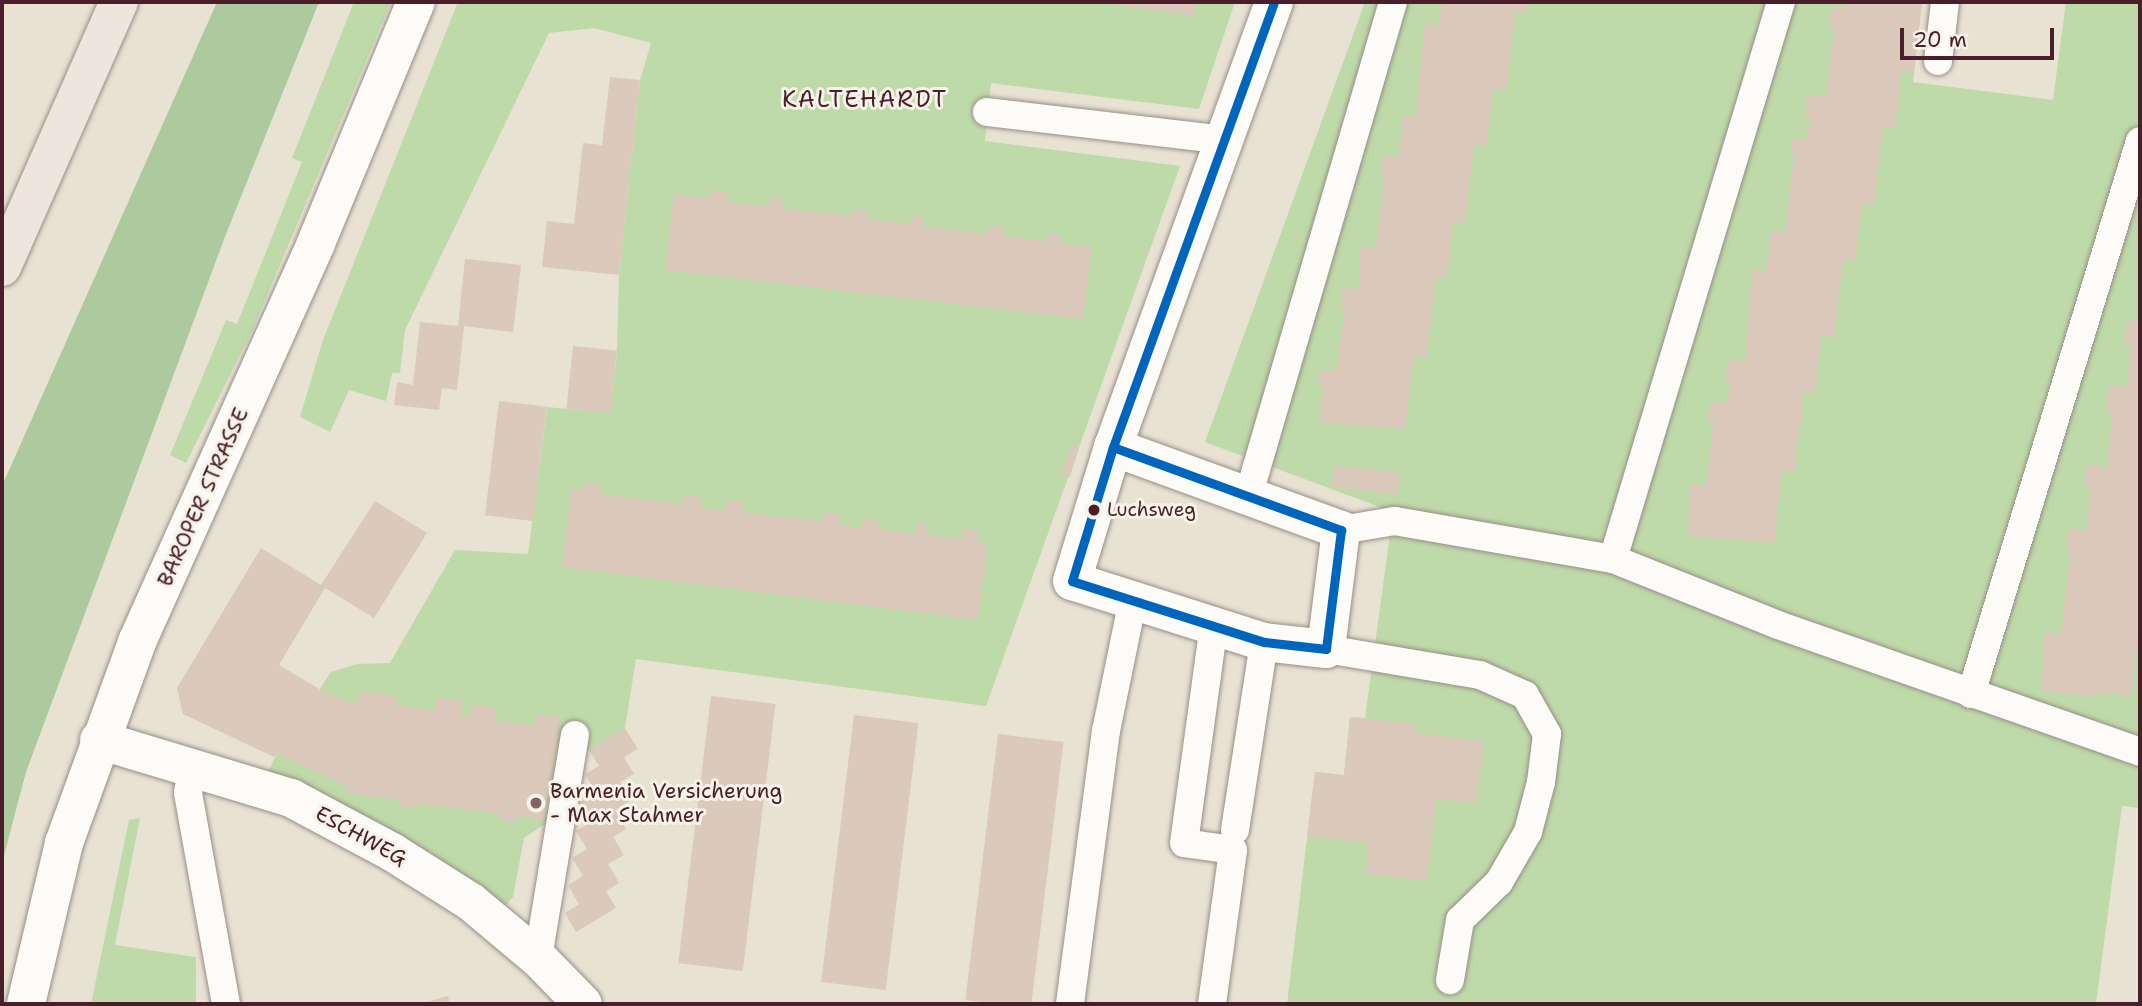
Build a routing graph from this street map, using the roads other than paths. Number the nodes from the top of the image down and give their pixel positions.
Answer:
1 (118, 2) edge
2 (416, 2) edge
3 (1274, 2) edge
4 (1393, 2) edge
5 (1781, 2) edge
6 (1945, 2) edge
7 (1938, 61) dead end
8 (988, 112) dead end
9 (1225, 140) junction
10 (2140, 141) edge
11 (2, 267) edge
12 (1113, 447) junction
13 (1248, 497) junction
14 (1341, 530) junction
15 (1613, 559) junction
16 (1133, 600) junction
17 (1214, 625) junction
18 (1264, 642) junction
19 (1326, 649) junction
20 (1971, 694) junction
21 (575, 735) dead end
22 (99, 740) junction
23 (2140, 752) edge
24 (192, 768) junction
25 (1235, 830) dead end
26 (538, 958) junction
27 (1450, 980) dead end
28 (26, 1004) edge
29 (226, 1004) edge
30 (583, 1004) edge
31 (1070, 1004) edge
32 (1212, 1004) edge

1 - 11 highway
2 - 22 street, BAROPER STRASSE
3 - 9 street
4 - 13 lane
5 - 15 lane
6 - 7 lane
8 - 9 lane
9 - 12 street
10 - 20 lane
12 - 13 street
12 - 16 street
13 - 14 street
14 - 15 lane
14 - 19 street
15 - 20 lane
16 - 17 street
16 - 31 lane
17 - 18 street
17 - 32 lane
18 - 19 street
18 - 25 lane
19 - 27 lane
20 - 23 lane
21 - 26 lane
22 - 24 street, ESCHWEG
22 - 28 street, BAROPER STRASSE
24 - 26 street, ESCHWEG
24 - 29 lane
26 - 30 street, ESCHWEG

